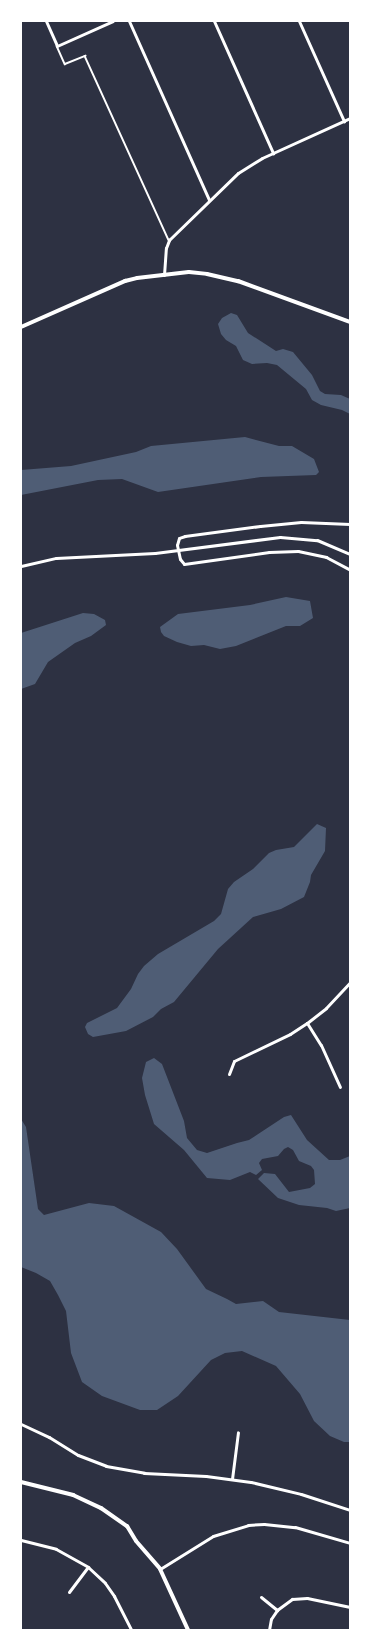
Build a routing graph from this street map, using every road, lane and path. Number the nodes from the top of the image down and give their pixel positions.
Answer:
1 (46, 21) edge
2 (113, 21) edge
3 (129, 21) edge
4 (214, 21) edge
5 (299, 21) edge
6 (57, 46) junction
7 (350, 118) edge
8 (344, 121) junction
9 (272, 153) junction
10 (209, 200) junction
11 (169, 240) junction
12 (164, 275) junction
13 (350, 322) edge
14 (21, 327) edge
15 (350, 524) edge
16 (177, 550) junction
17 (350, 554) edge
18 (21, 566) edge
19 (350, 570) edge
20 (350, 703) edge
21 (350, 709) edge
22 (350, 982) edge
23 (307, 1024) junction
24 (229, 1074) dead end
25 (340, 1087) dead end
26 (21, 1424) edge
27 (238, 1432) dead end
28 (232, 1479) junction
29 (21, 1482) edge
30 (350, 1510) edge
31 (21, 1540) edge
32 (350, 1542) edge
33 (88, 1567) junction
34 (160, 1569) junction
35 (69, 1592) dead end
36 (261, 1596) dead end
37 (350, 1607) edge
38 (277, 1610) junction
39 (131, 1630) edge
40 (188, 1630) edge
41 (269, 1630) edge

1 - 6 street
2 - 6 street
3 - 10 street
4 - 9 street
5 - 8 street
6 - 11 lane
7 - 8 street
8 - 9 street
9 - 10 street
10 - 11 street
11 - 12 street
12 - 13 street
12 - 14 street
15 - 16 street
16 - 17 street
16 - 18 street
16 - 19 street
20 - 21 street
22 - 23 street
23 - 24 street
23 - 25 street
26 - 28 street
27 - 28 street
28 - 30 street
29 - 34 street
31 - 33 street
32 - 34 street
33 - 35 street
33 - 39 street
34 - 40 street
36 - 38 street
37 - 38 street
38 - 41 street

